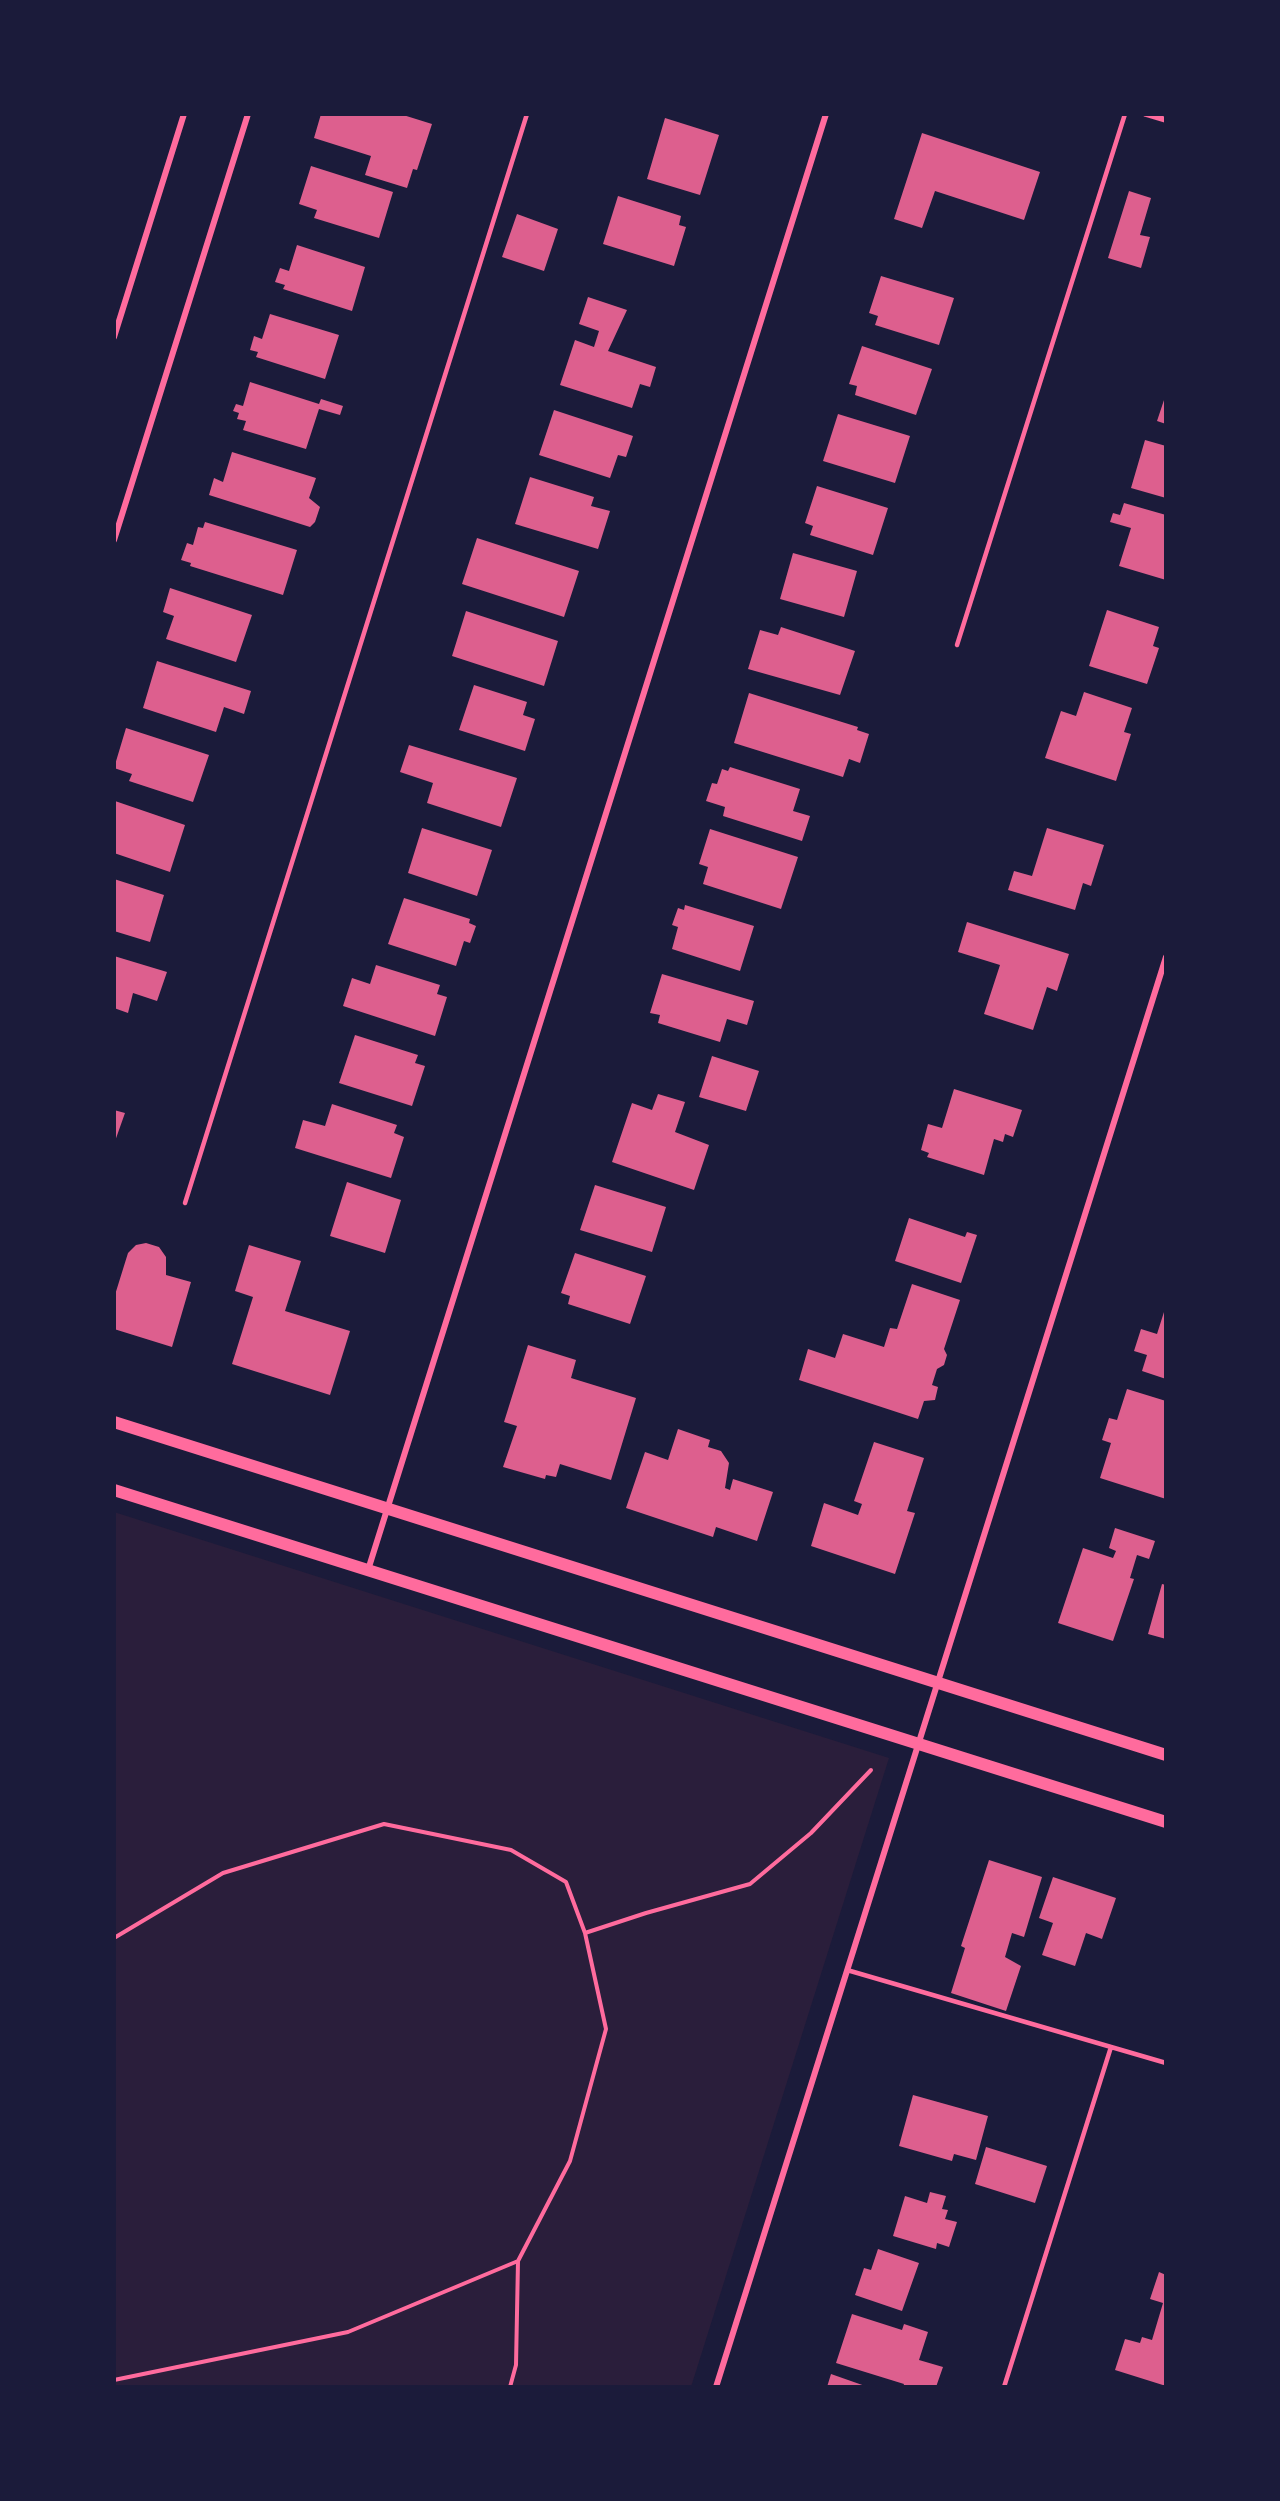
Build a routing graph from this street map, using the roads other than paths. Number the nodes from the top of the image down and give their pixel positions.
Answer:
1 (184, 114) edge
2 (248, 114) edge
3 (527, 114) edge
4 (826, 114) edge
5 (1125, 114) edge
6 (1146, 114) edge
7 (1166, 120) edge
8 (114, 338) edge
9 (114, 540) edge
10 (957, 645) dead end
11 (1166, 957) edge
12 (185, 1203) dead end
13 (114, 1422) edge
14 (114, 1490) edge
15 (388, 1509) junction
16 (368, 1571) junction
17 (938, 1682) junction
18 (918, 1744) junction
19 (1166, 1755) edge
20 (1166, 1822) edge
21 (847, 1970) junction
22 (1111, 2047) junction
23 (1166, 2063) edge
24 (716, 2387) edge
25 (1004, 2387) edge

1 - 8 street
2 - 9 street
3 - 12 lane
4 - 15 street
5 - 10 lane
6 - 7 street
11 - 17 street
13 - 15 main road
14 - 16 main road
15 - 16 street
15 - 17 main road
16 - 18 main road
17 - 18 street
17 - 19 main road
18 - 20 main road
18 - 21 street
21 - 22 lane
21 - 24 street
22 - 23 lane
22 - 25 lane

